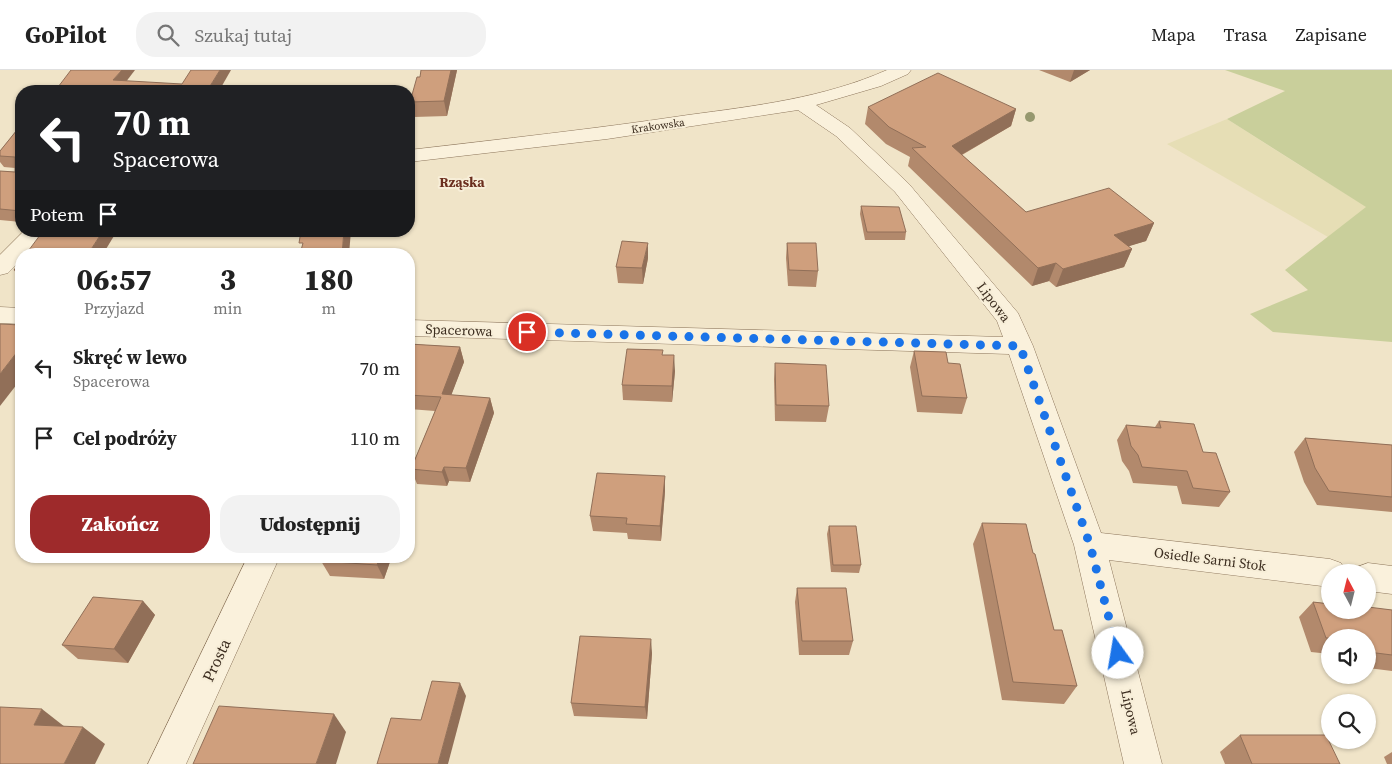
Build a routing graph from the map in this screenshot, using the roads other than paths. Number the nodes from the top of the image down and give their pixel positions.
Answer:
1 (902, 70) edge
2 (802, 104) junction
3 (415, 155) edge
4 (31, 237) edge
5 (20, 248) edge
6 (15, 253) edge
7 (0, 268) edge
8 (0, 315) edge
9 (15, 316) edge
10 (415, 328) edge
11 (1020, 346) junction
12 (1090, 545) junction
13 (261, 563) edge
14 (1321, 572) edge
15 (1376, 578) edge
16 (1392, 580) edge
17 (168, 764) edge
18 (1144, 764) edge

1 - 2 street, Krakowska
2 - 3 street, Krakowska
2 - 11 street, Lipowa
4 - 5 street
6 - 7 street
8 - 9 street
10 - 11 street, Spacerowa
11 - 12 street, Lipowa
12 - 14 street, Osiedle Sarni Stok
12 - 18 street, Lipowa
13 - 17 street, Prosta
15 - 16 street

